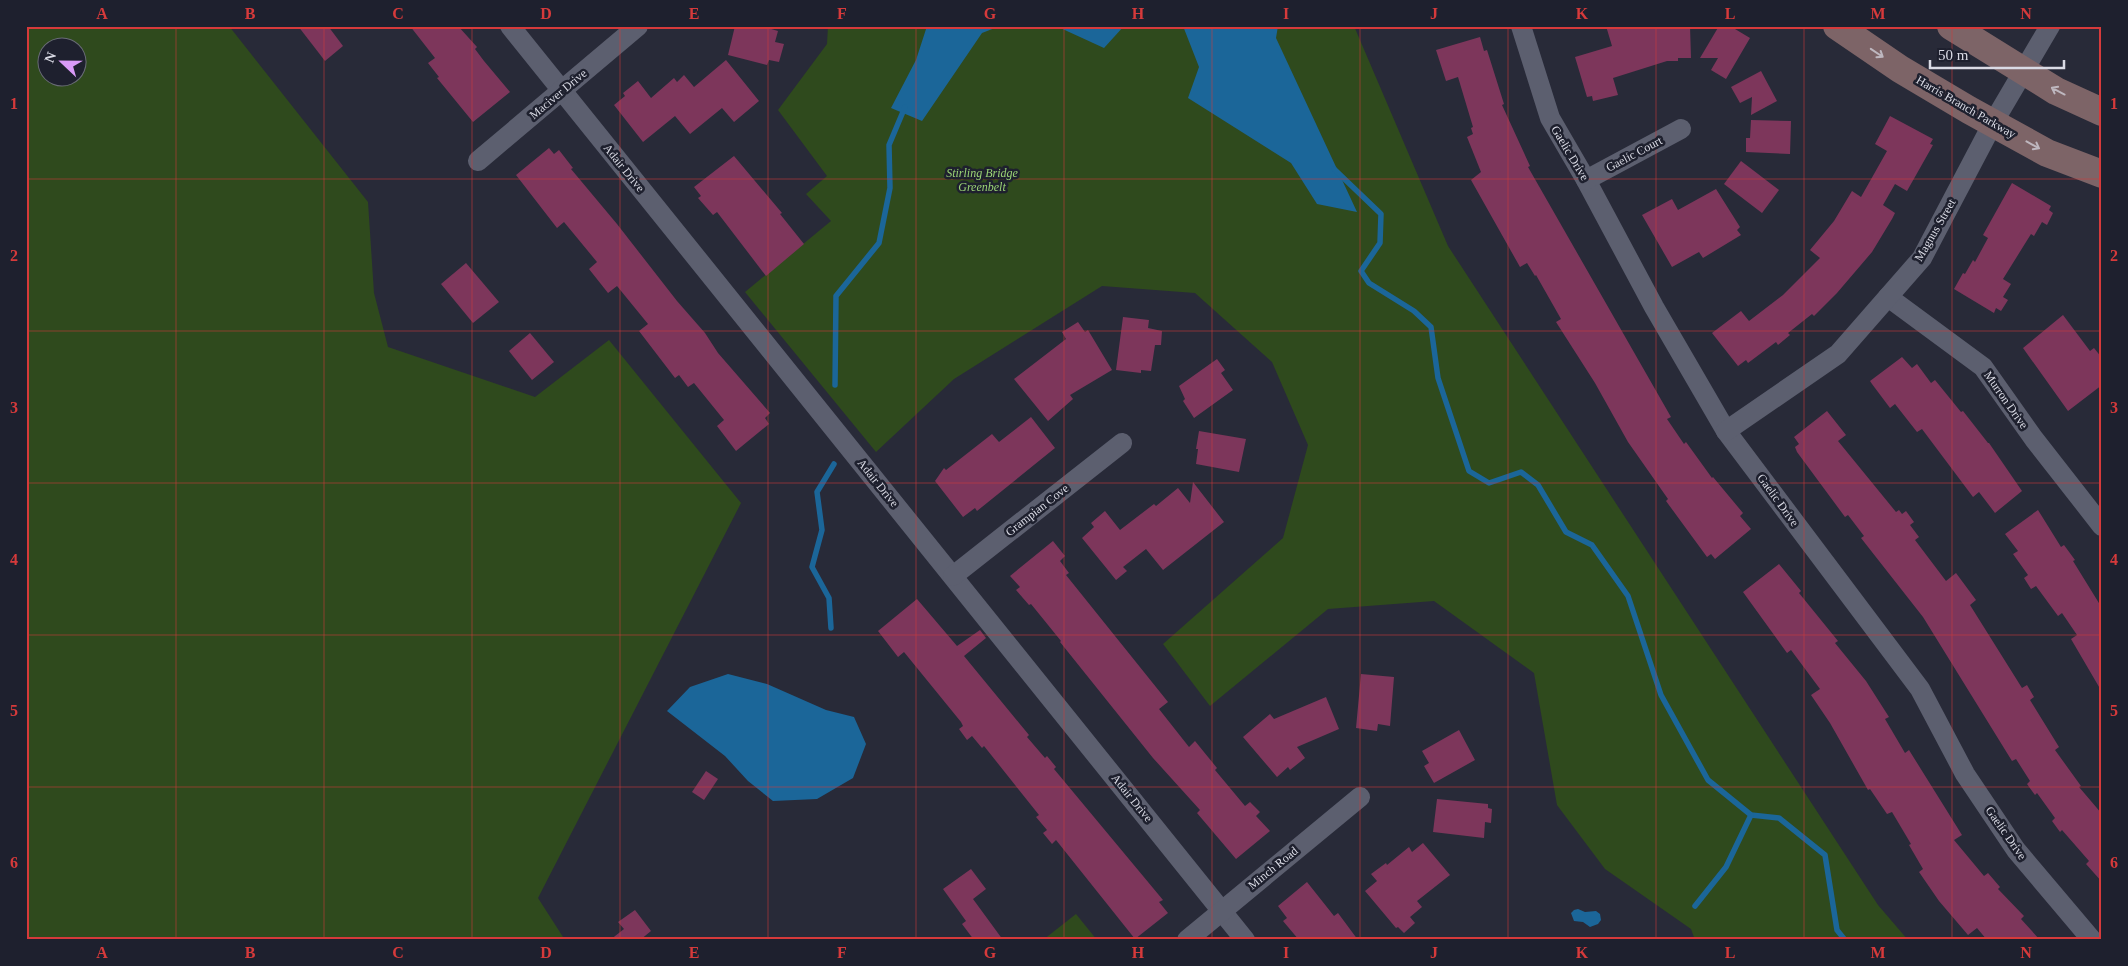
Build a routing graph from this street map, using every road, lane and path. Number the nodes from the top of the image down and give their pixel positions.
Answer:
1 (510, 26) edge
2 (638, 26) edge
3 (1521, 26) edge
4 (1837, 26) edge
5 (1951, 26) edge
6 (2050, 26) edge
7 (2025, 71) junction
8 (562, 91) junction
9 (2102, 112) edge
10 (1994, 123) junction
11 (1681, 129) dead end
12 (478, 161) dead end
13 (2102, 174) edge
14 (1586, 180) junction
15 (1888, 297) junction
16 (1726, 431) junction
17 (1122, 443) dead end
18 (2102, 526) edge
19 (953, 576) junction
20 (1360, 797) dead end
21 (1222, 910) junction
22 (1187, 940) edge
23 (1246, 940) edge
24 (2092, 940) edge

1 - 8 street, Adair Drive
2 - 8 street, Maciver Drive
3 - 14 street, Gaelic Drive
4 -> 10 main road, Harris Branch Parkway
5 - 7 main road
6 - 7 street, Magnus Street
9 -> 7 main road
7 - 10 street, Magnus Street
8 - 12 street, Maciver Drive
8 - 19 street, Adair Drive
10 -> 13 main road, Harris Branch Parkway
10 - 15 street, Magnus Street
11 - 14 street, Gaelic Court
14 - 16 street, Gaelic Drive
15 - 16 street, Magnus Street
15 - 18 street, Murron Drive
16 - 24 street, Gaelic Drive
17 - 19 street, Grampian Cove
19 - 21 street, Adair Drive
20 - 21 street, Minch Road
21 - 22 street, Minch Road
21 - 23 street, Adair Drive

